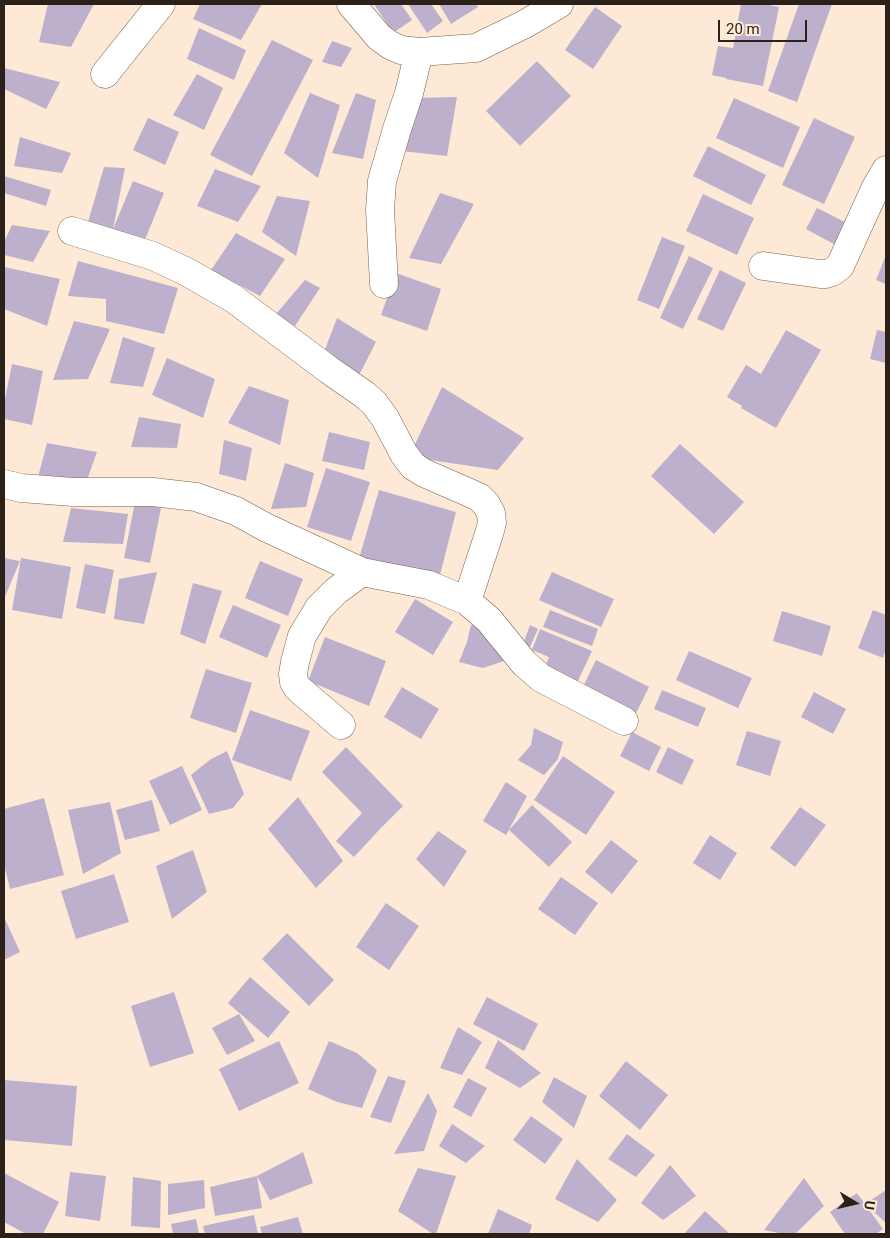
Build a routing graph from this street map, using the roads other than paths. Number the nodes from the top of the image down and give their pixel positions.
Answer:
1 (162, 4) edge
2 (351, 4) edge
3 (559, 4) edge
4 (419, 52) junction
5 (105, 74) dead end
6 (886, 170) edge
7 (72, 231) dead end
8 (763, 266) dead end
9 (384, 284) dead end
10 (4, 484) edge
11 (362, 572) junction
12 (467, 601) junction
13 (624, 720) dead end
14 (341, 725) dead end

1 - 5 street
2 - 4 street
3 - 4 street
4 - 9 street
6 - 8 street
7 - 12 street
10 - 11 street
11 - 12 street
11 - 14 street
12 - 13 street

